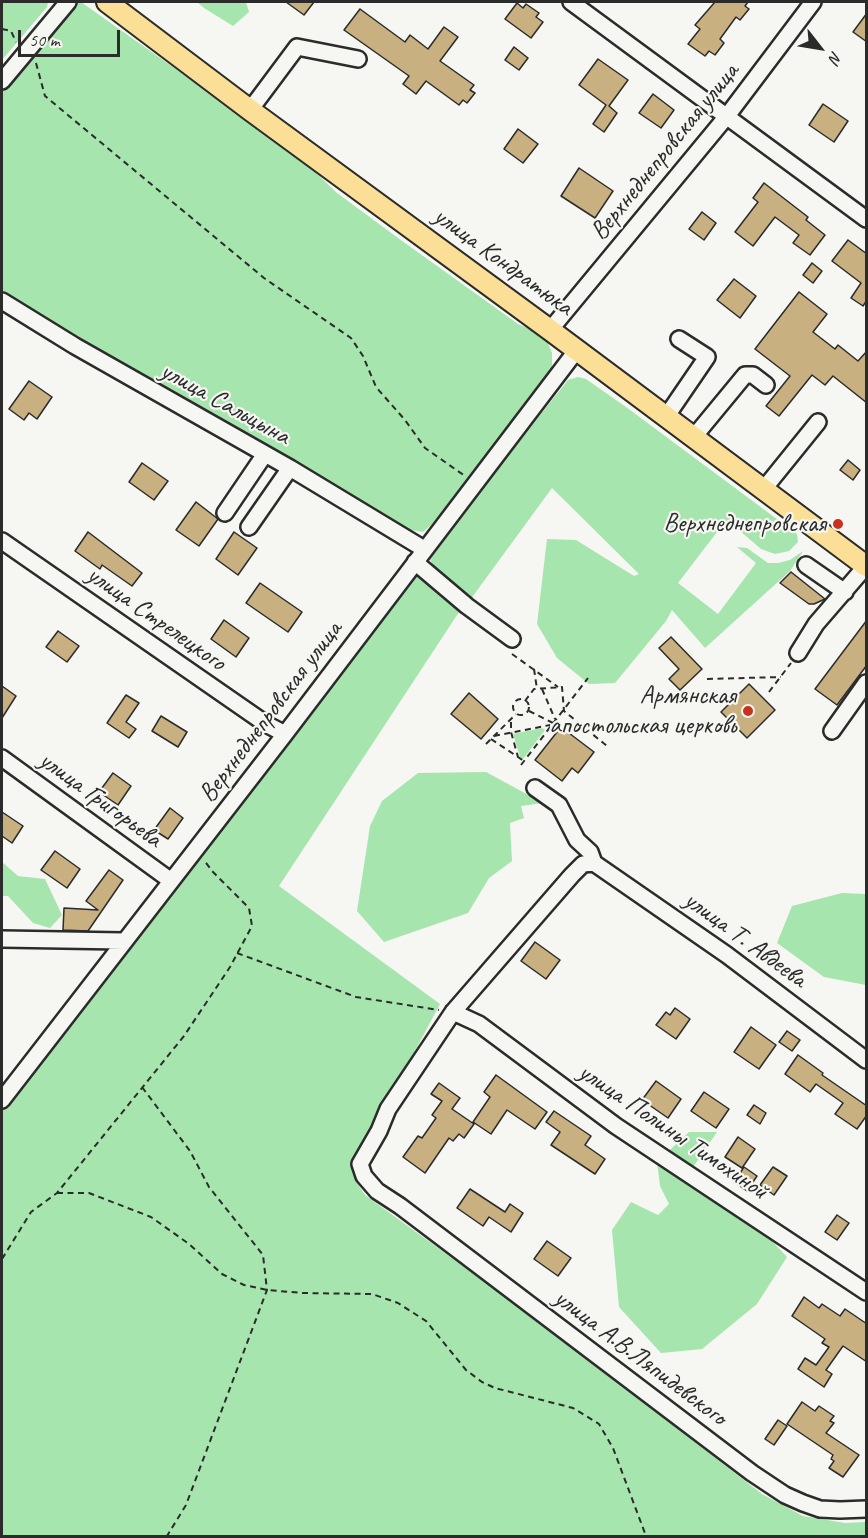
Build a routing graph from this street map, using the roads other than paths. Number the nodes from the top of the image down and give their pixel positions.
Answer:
1 (68, 2) edge
2 (107, 2) edge
3 (571, 2) edge
4 (813, 2) edge
5 (358, 60) dead end
6 (2, 81) edge
7 (250, 110) junction
8 (727, 116) junction
9 (867, 219) edge
10 (2, 301) edge
11 (550, 330) junction
12 (679, 339) dead end
13 (576, 351) junction
14 (765, 386) dead end
15 (666, 417) junction
16 (818, 422) dead end
17 (693, 438) junction
18 (265, 454) junction
19 (290, 468) junction
20 (763, 490) junction
21 (225, 513) dead end
22 (249, 527) dead end
23 (2, 541) edge
24 (424, 549) junction
25 (415, 562) junction
26 (806, 565) dead end
27 (866, 566) edge
28 (844, 592) junction
29 (510, 645) road end
30 (798, 653) road end
31 (867, 683) edge
32 (832, 731) dead end
33 (285, 734) junction
34 (2, 758) edge
35 (535, 788) dead end
36 (594, 863) junction
37 (170, 880) junction
38 (2, 939) edge
39 (123, 941) junction
40 (453, 1012) junction
41 (867, 1060) edge
42 (2, 1100) edge
43 (867, 1292) edge
44 (867, 1509) edge

1 - 6 street
2 - 7 main road, улица Кондратюка
3 - 8 street
4 - 8 street, Верхнеднепровская улица
5 - 7 street
7 - 11 main road, улица Кондратюка
8 - 9 street
8 - 11 street, Верхнеднепровская улица
10 - 18 street, улица Сальцына
11 - 13 main road, улица Кондратюка
12 - 15 street
13 - 15 main road, улица Кондратюка
13 - 24 street, Верхнеднепровская улица
14 - 17 street
15 - 17 main road, улица Кондратюка
16 - 20 street
17 - 20 main road, улица Кондратюка
18 - 19 street, улица Сальцына
18 - 21 street
19 - 22 street
19 - 24 street, улица Сальцына
20 - 27 main road, улица Кондратюка
23 - 33 street, улица Стрелецкого
24 - 25 street, Верхнеднепровская улица
25 - 29 street
25 - 33 street, Верхнеднепровская улица
26 - 28 street
27 - 28 street
28 - 30 street
31 - 32 street
33 - 37 street, Верхнеднепровская улица
34 - 37 street, улица Григорьева
35 - 36 street, улица Т. Авдеева
36 - 40 street
36 - 41 street, улица Т. Авдеева
37 - 39 street, Верхнеднепровская улица
38 - 39 street
39 - 42 street, Верхнеднепровская улица
40 - 43 street, улица Полины Тимохиной
40 - 44 street, улица А.В.Ляпидевского

